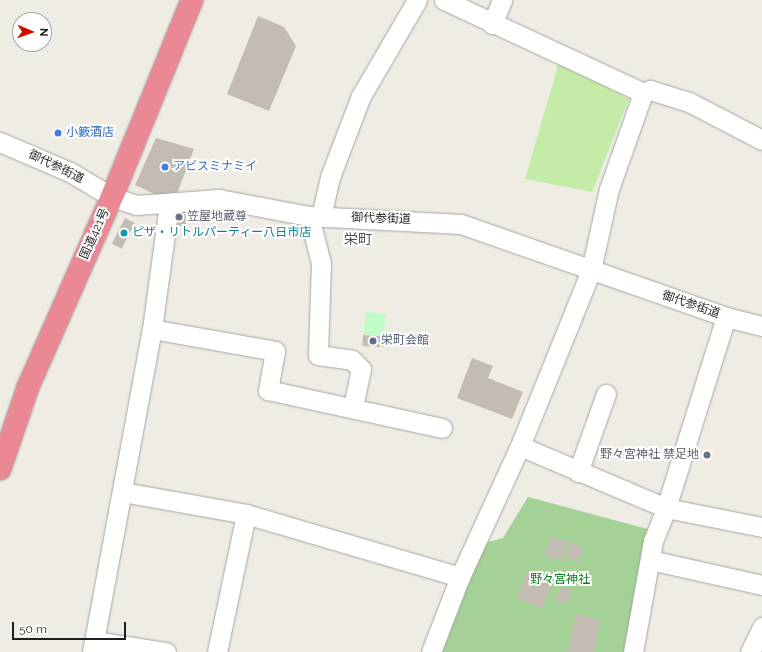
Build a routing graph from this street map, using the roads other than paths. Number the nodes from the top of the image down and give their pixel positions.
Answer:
1 (192, 0) edge
2 (417, 0) edge
3 (444, 0) edge
4 (502, 0) edge
5 (492, 24) junction
6 (643, 93) junction
7 (762, 140) edge
8 (0, 142) edge
9 (112, 197) junction
10 (169, 205) junction
11 (315, 216) junction
12 (590, 270) junction
13 (726, 317) junction
14 (762, 326) edge
15 (152, 329) junction
16 (606, 394) dead end
17 (353, 408) junction
18 (442, 428) dead end
19 (3, 446) edge
20 (520, 446) junction
21 (0, 469) edge
22 (578, 472) junction
23 (123, 492) junction
24 (666, 508) junction
25 (246, 514) junction
26 (762, 527) edge
27 (650, 560) junction
28 (460, 578) junction
29 (762, 585) edge
30 (762, 627) edge
31 (93, 647) edge
32 (166, 652) edge
33 (217, 652) edge
34 (432, 652) edge
35 (633, 652) edge
36 (750, 652) edge

1 - 9 highway, 国道421号
2 - 11 street
3 - 5 street
4 - 5 street
5 - 6 street
6 - 7 street
6 - 12 street
8 - 9 street, 御代参街道
9 - 10 street, 御代参街道
9 - 19 highway, 国道421号
10 - 11 street, 御代参街道
10 - 15 street
11 - 12 street, 御代参街道
11 - 17 street
12 - 13 street, 御代参街道
12 - 20 street
13 - 14 street, 御代参街道
13 - 24 street
15 - 17 street
15 - 23 street
16 - 22 street
17 - 18 street
19 - 21 highway, 国道421号
20 - 22 street
20 - 28 street
22 - 24 street
23 - 25 street
23 - 31 street
24 - 26 street
24 - 27 street
25 - 28 street
25 - 33 street
27 - 29 street
27 - 35 street
28 - 34 street
30 - 36 street
31 - 32 street

